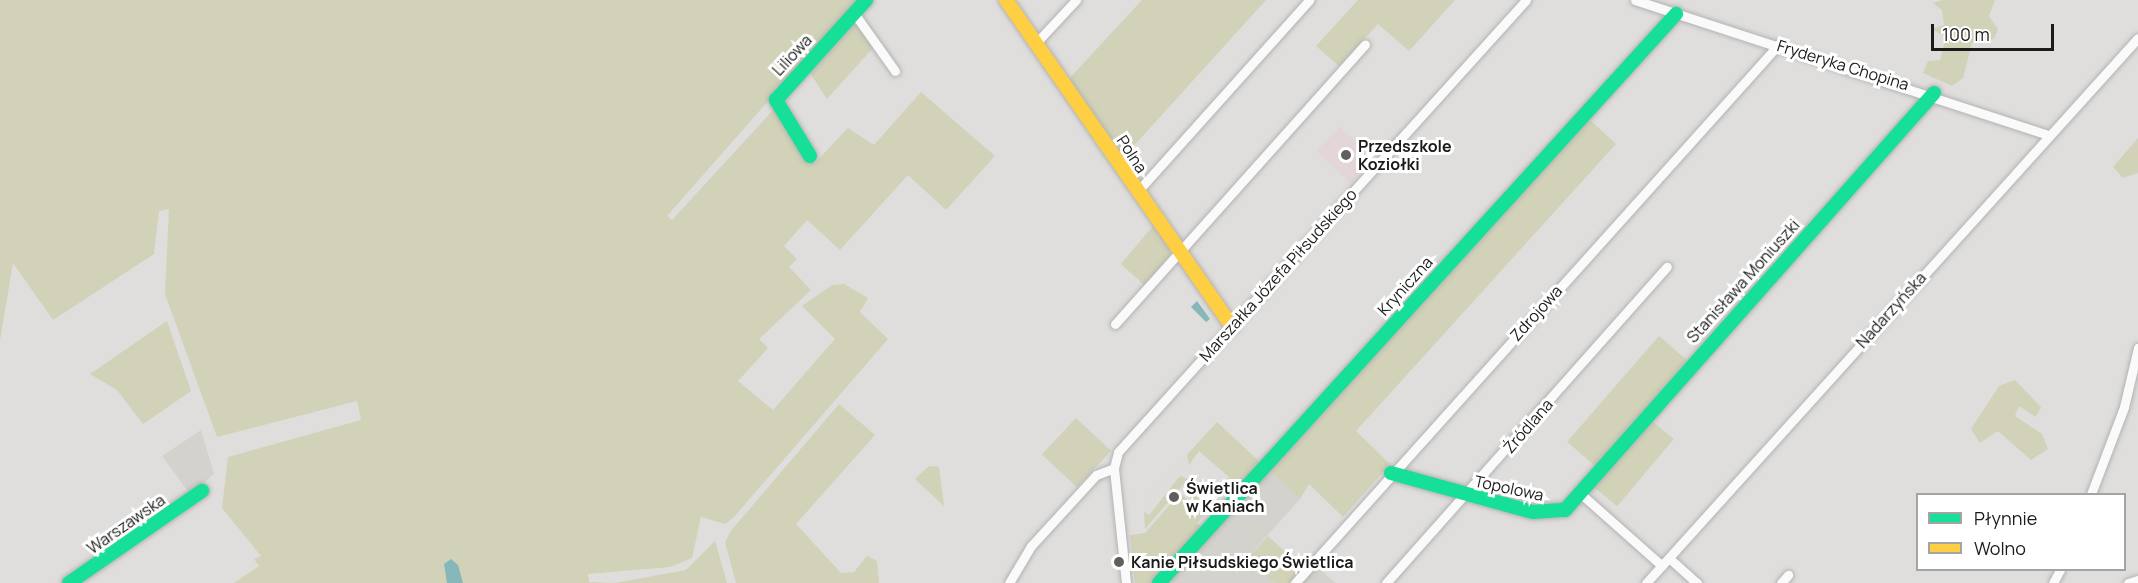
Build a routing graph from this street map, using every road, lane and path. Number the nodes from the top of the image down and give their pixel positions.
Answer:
1 (866, 0) edge
2 (1006, 0) edge
3 (1076, 0) edge
4 (1310, 0) edge
5 (1526, 0) edge
6 (1635, 0) edge
7 (854, 13) junction
8 (1676, 14) junction
9 (2138, 38) edge
10 (1036, 43) junction
11 (1365, 44) dead end
12 (1779, 44) junction
13 (895, 71) dead end
14 (1934, 93) junction
15 (2049, 135) junction
16 (810, 156) dead end
17 (1137, 192) junction
18 (1178, 252) junction
19 (1667, 267) dead end
20 (1115, 324) dead end
21 (1232, 326) junction
22 (2138, 348) edge
23 (1114, 468) junction
24 (1391, 473) junction
25 (202, 491) dead end
26 (2092, 493) edge
27 (1581, 494) junction
28 (1466, 496) junction
29 (1669, 558) junction
30 (1662, 566) junction
31 (1788, 575) dead end
32 (2138, 580) edge
33 (69, 583) edge
34 (1009, 583) edge
35 (1126, 583) edge
36 (1159, 583) edge
37 (1295, 583) edge
38 (1386, 583) edge
39 (1646, 583) edge
40 (1697, 583) edge
41 (1781, 583) edge
42 (2128, 583) edge

1 - 7 street, Liliowa
2 - 10 street, Polna
3 - 10 street
4 - 17 street
5 - 21 street, Marszałka Józefa Piłsudskiego
6 - 8 street, Fryderyka Chopina
7 - 13 street
7 - 16 street, Liliowa
8 - 12 street, Fryderyka Chopina
8 - 36 street, Kryniczna
9 - 15 street, Nadarzyńska
10 - 17 street, Polna
11 - 18 street
12 - 14 street, Fryderyka Chopina
12 - 24 street, Zdrojowa
14 - 15 street, Fryderyka Chopina
14 - 27 street, Stanisława Moniuszki
15 - 29 street, Nadarzyńska
17 - 18 street, Polna
18 - 20 street
18 - 21 street, Polna
19 - 28 street, Źródlana
21 - 23 street, Marszałka Józefa Piłsudskiego
22 - 26 street
23 - 34 street
23 - 35 street
24 - 28 street, Topolowa
24 - 37 street, Zdrojowa
25 - 33 street, Warszawska
27 - 28 street, Topolowa
27 - 30 street
28 - 38 street, Źródlana
29 - 30 street, Nadarzyńska
29 - 40 street
30 - 39 street, Nadarzyńska
31 - 41 street
32 - 42 street

